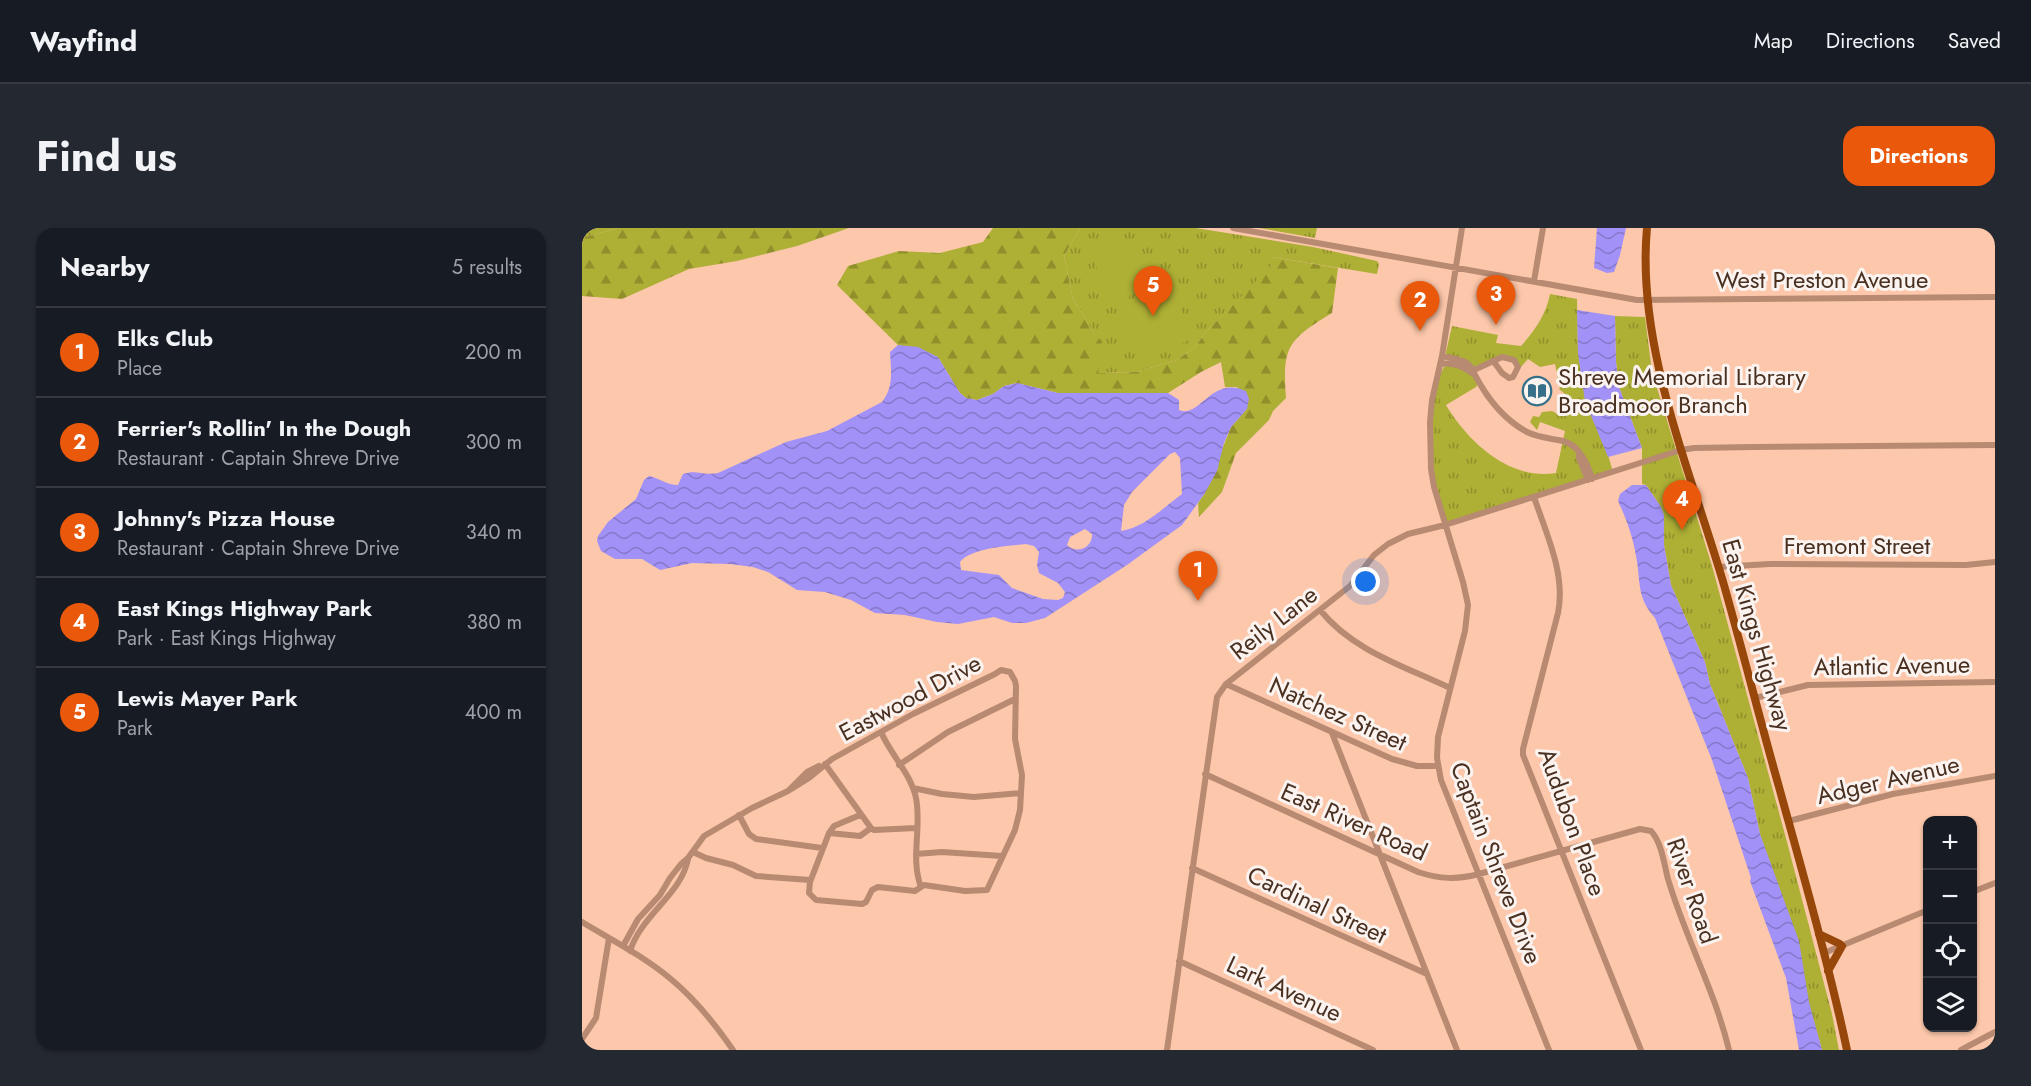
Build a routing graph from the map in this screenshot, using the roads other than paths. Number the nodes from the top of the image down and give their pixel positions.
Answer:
1 (1233, 228) edge
2 (1462, 228) edge
3 (1543, 228) edge
4 (1647, 228) edge
5 (1455, 268) junction
6 (1534, 281) junction
7 (1995, 297) edge
8 (1649, 301) junction
9 (1442, 356) junction
10 (1494, 362) dead end
11 (1440, 364) junction
12 (1474, 373) junction
13 (1995, 445) edge
14 (1681, 450) junction
15 (1590, 480) junction
16 (1534, 497) junction
17 (1445, 525) junction
18 (1995, 562) edge
19 (1719, 567) junction
20 (1320, 610) junction
21 (1995, 682) edge
22 (1226, 684) junction
23 (1450, 688) junction
24 (1755, 698) junction
25 (1015, 699) junction
26 (881, 732) junction
27 (1332, 733) junction
28 (825, 764) junction
29 (899, 765) junction
30 (1438, 766) junction
31 (1205, 774) junction
32 (1995, 776) edge
33 (913, 788) junction
34 (1021, 793) junction
35 (739, 815) junction
36 (860, 815) junction
37 (1789, 821) junction
38 (870, 828) junction
39 (916, 828) junction
40 (829, 833) junction
41 (822, 848) junction
42 (1562, 850) junction
43 (693, 852) junction
44 (1378, 853) junction
45 (916, 854) junction
46 (1002, 856) junction
47 (688, 858) junction
48 (1192, 868) junction
49 (1479, 874) junction
50 (810, 880) junction
51 (1995, 883) edge
52 (921, 887) junction
53 (1977, 890) edge
54 (1923, 912) edge
55 (582, 922) edge
56 (1819, 934) junction
57 (609, 938) junction
58 (1842, 945) junction
59 (623, 946) junction
60 (630, 951) junction
61 (1823, 951) junction
62 (1179, 961) junction
63 (1828, 971) junction
64 (1427, 975) junction
65 (1995, 1032) edge
66 (582, 1039) edge
67 (733, 1050) edge
68 (1167, 1050) edge
69 (1373, 1050) edge
70 (1457, 1050) edge
71 (1549, 1050) edge
72 (1641, 1050) edge
73 (1729, 1050) edge
74 (1847, 1050) edge
75 (1961, 1050) edge

1 - 5 street, West Preston Avenue
2 - 5 street, Captain Shreve Drive
3 - 6 street
4 - 8 main road, East Kings Highway
5 - 6 street, West Preston Avenue
5 - 9 street, Captain Shreve Drive
6 - 8 street, West Preston Avenue
7 - 8 street, West Preston Avenue
8 - 14 main road, East Kings Highway
9 - 11 street, Captain Shreve Drive
9 - 12 street
10 - 12 street
11 - 12 street
11 - 17 street, Captain Shreve Drive
12 - 15 street
13 - 14 street, Reily Lane
14 - 15 street, Reily Lane
14 - 19 main road, East Kings Highway
15 - 16 street, Reily Lane
16 - 17 street, Reily Lane
16 - 42 street, Audubon Place
17 - 20 street, Reily Lane
17 - 23 street, Captain Shreve Drive
18 - 19 street, Fremont Street
19 - 24 main road, East Kings Highway
20 - 22 street, Reily Lane
20 - 23 street
21 - 24 street, Atlantic Avenue
22 - 27 street, Natchez Street
22 - 31 street, Reily Lane
23 - 30 street, Captain Shreve Drive
24 - 37 main road, East Kings Highway
25 - 26 street, Eastwood Drive
25 - 29 street
25 - 34 street, Eastwood Drive
26 - 28 street, Eastwood Drive
26 - 29 street
27 - 30 street, Natchez Street
27 - 44 street
28 - 35 street, Eastwood Drive
28 - 36 street
29 - 33 street
30 - 49 street, Captain Shreve Drive
31 - 44 street, East River Road
31 - 48 street, Reily Lane
32 - 37 street, Adger Avenue
33 - 34 street
33 - 39 street
34 - 46 street, Eastwood Drive
35 - 41 street
35 - 43 street, Eastwood Drive
36 - 38 street
36 - 40 street
37 - 56 main road, East Kings Highway
38 - 39 street
38 - 40 street
39 - 45 street
40 - 41 street
41 - 50 street
42 - 49 street, East River Road
42 - 72 street, Audubon Place
42 - 73 street, River Road
43 - 47 street, Eastwood Drive
43 - 50 street
44 - 49 street, East River Road
44 - 64 street
45 - 46 street
45 - 52 street
46 - 52 street, Eastwood Drive
47 - 59 street, Eastwood Drive
47 - 60 street, Eastwood Drive
48 - 62 street, Reily Lane
48 - 64 street, Cardinal Street
49 - 71 street, Captain Shreve Drive
50 - 52 street, Eastwood Drive
51 - 53 street
54 - 58 street
55 - 57 street
56 - 58 main road
56 - 61 main road, East Kings Highway
57 - 59 street
57 - 66 street
58 - 61 street
58 - 63 main road
59 - 60 street
60 - 67 street
61 - 63 main road, East Kings Highway
62 - 68 street, Reily Lane
62 - 69 street, Lark Avenue
63 - 74 main road, East Kings Highway
64 - 70 street
65 - 75 street

